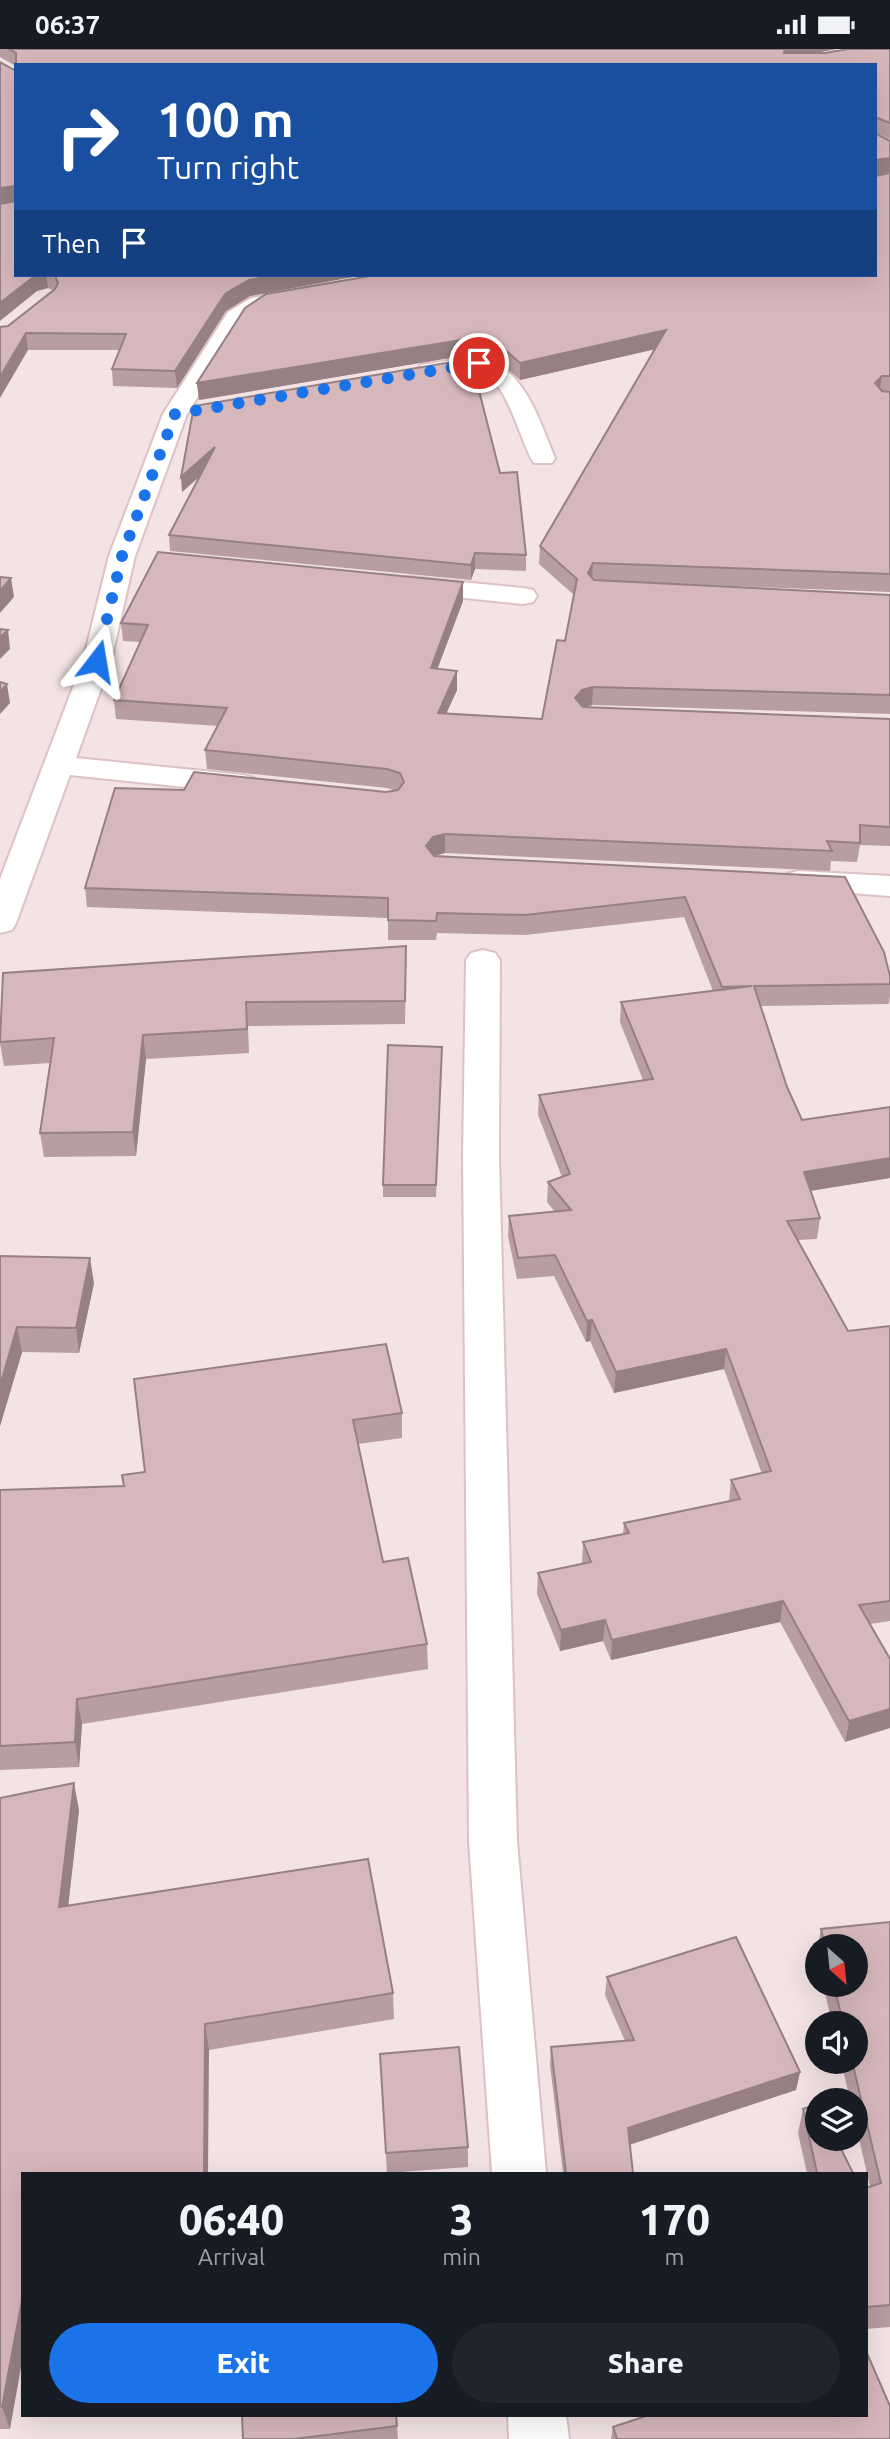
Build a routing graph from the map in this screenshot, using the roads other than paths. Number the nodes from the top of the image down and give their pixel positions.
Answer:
1 (320, 293) edge
2 (405, 374) edge
3 (202, 409) edge
4 (175, 414) junction
5 (542, 458) dead end
6 (385, 582) edge
7 (523, 596) dead end
8 (60, 765) junction
9 (278, 788) edge
10 (764, 879) edge
11 (890, 886) edge
12 (0, 923) edge
13 (483, 961) dead end
14 (519, 2172) edge
15 (537, 2417) edge
16 (539, 2439) edge

1 - 4 street
2 - 5 street
3 - 4 street
4 - 8 street
6 - 7 street
8 - 9 street
8 - 12 street
10 - 11 street
13 - 14 street
15 - 16 street

